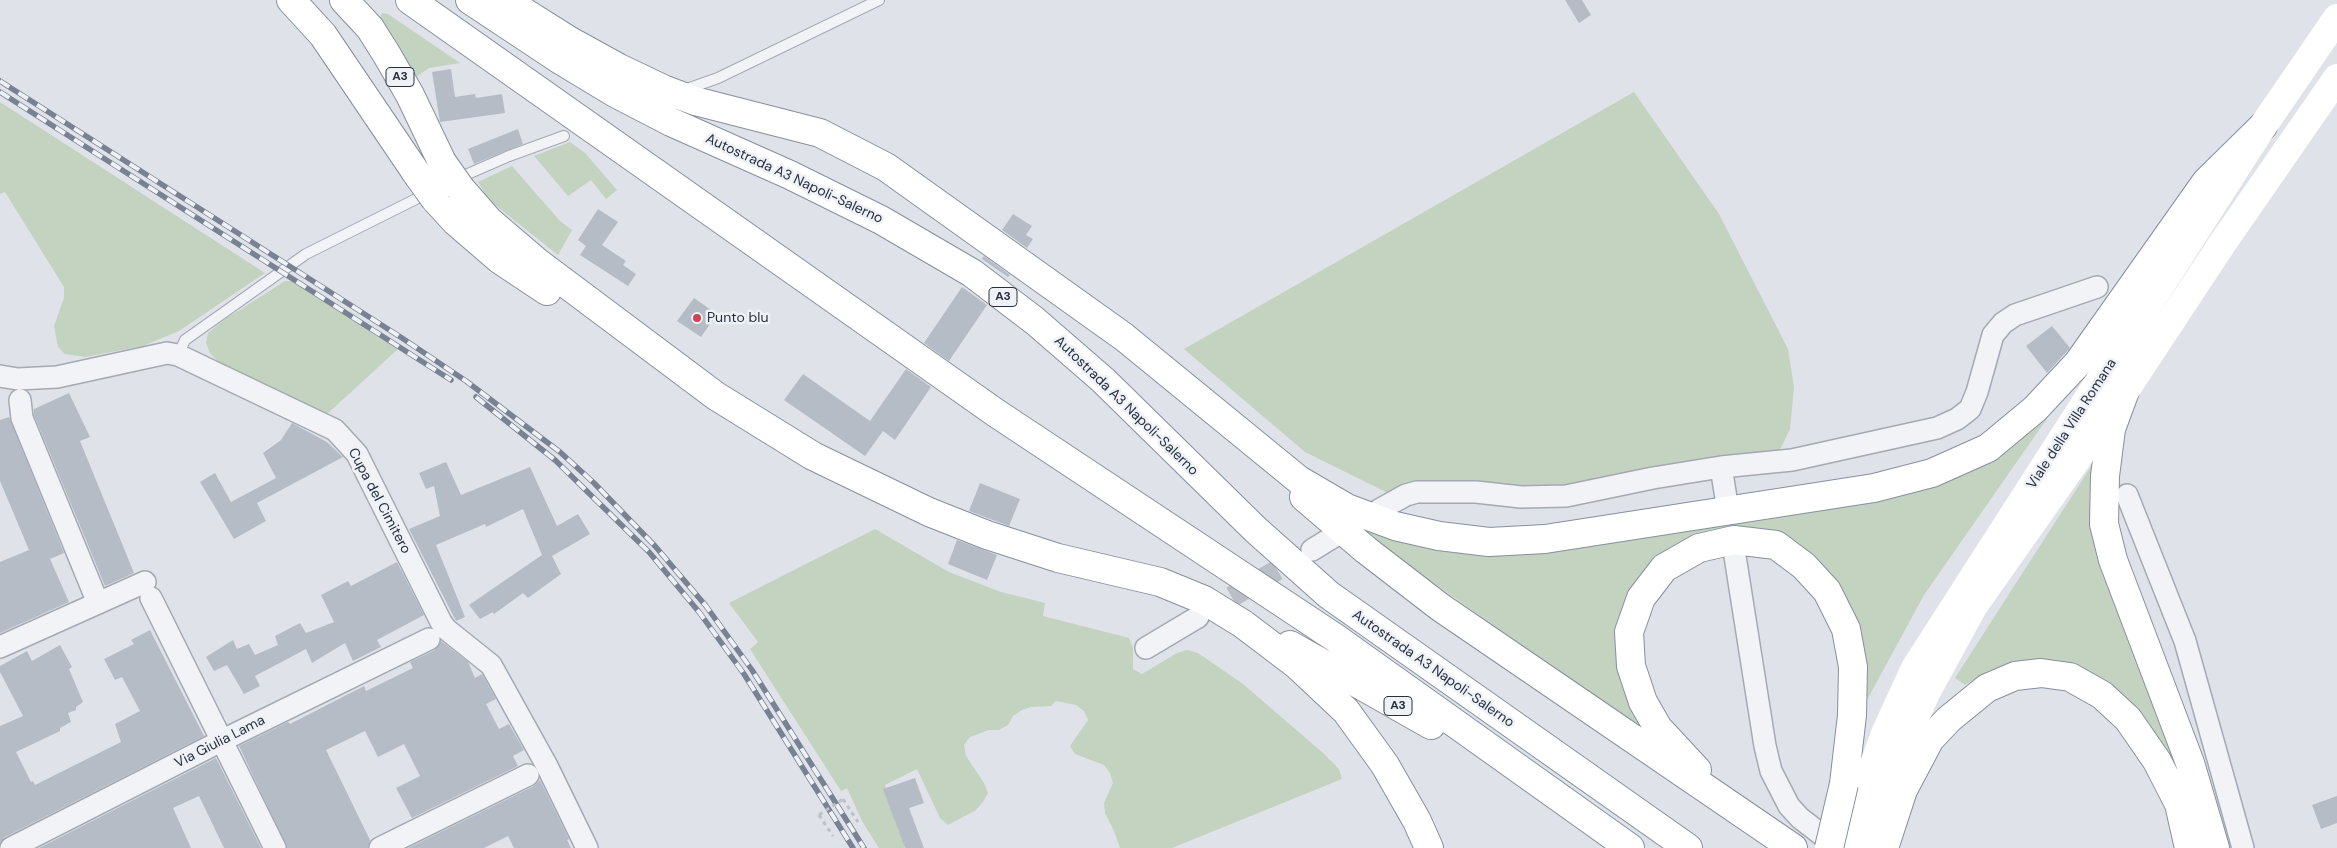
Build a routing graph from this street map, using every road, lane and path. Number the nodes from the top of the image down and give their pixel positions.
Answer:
1 (291, 0) edge
2 (344, 0) edge
3 (410, 0) edge
4 (470, 0) edge
5 (505, 0) edge
6 (879, 0) edge
7 (2337, 18) edge
8 (2337, 78) edge
9 (687, 89) dead end
10 (2263, 126) junction
11 (564, 136) dead end
12 (2097, 287) dead end
13 (178, 355) junction
14 (678, 370) junction
15 (0, 376) edge
16 (2125, 391) junction
17 (20, 400) dead end
18 (1203, 402) junction
19 (1721, 467) junction
20 (2127, 495) dead end
21 (1726, 498) dead end
22 (1378, 510) dead end
23 (1333, 537) dead end
24 (1312, 550) tunnel mouth
25 (1734, 550) dead end
26 (98, 603) junction
27 (1201, 609) junction
28 (430, 639) dead end
29 (0, 647) edge
30 (1146, 648) dead end
31 (221, 741) junction
32 (528, 775) dead end
33 (1869, 805) junction
34 (1732, 807) junction
35 (1588, 818) junction
36 (858, 822) dead end
37 (833, 836) dead end
38 (11, 848) edge
39 (275, 848) edge
40 (380, 848) edge
41 (587, 848) edge
42 (1429, 848) edge
43 (1630, 848) edge
44 (1688, 848) edge
45 (1793, 848) edge
46 (1829, 848) edge
47 (1839, 848) edge
48 (1843, 848) edge
49 (1870, 848) edge
50 (1884, 848) edge
51 (2189, 848) edge
52 (2215, 848) edge
53 (2243, 848) edge

1 - 14 main road, bridge
2 - 14 main road, A3, bridge
3 - 35 main road, A3
4 - 44 main road, Autostrada A3 Napoli-Salerno / A3
5 - 18 main road
6 - 9 lane
7 - 10 main road, Viale della Villa Romana
8 - 16 main road, Viale della Villa Romana
10 - 18 main road
10 - 33 main road, Viale della Villa Romana
11 - 13 lane
12 - 19 street
13 - 15 street, Cupa del Cimitero
13 - 41 street, Cupa del Cimitero
14 - 27 main road, A3
16 - 33 main road, Viale della Villa Romana
16 - 52 main road
17 - 26 street
18 - 34 main road
19 - 21 street
19 - 22 street
20 - 53 street
23 - 24 street
25 - 47 street
26 - 29 street
26 - 31 street
27 - 30 street
27 - 35 main road, A3
27 - 42 main road, A3
28 - 31 street, Via Giulia Lama
31 - 38 street, Via Giulia Lama
31 - 39 street
32 - 40 street
33 - 34 main road
33 - 46 main road, bridge
33 - 48 main road, Viale della Villa Romana
33 - 49 main road, Viale della Villa Romana
33 - 50 main road
33 - 51 main road
34 - 45 main road
35 - 43 main road, A3
36 - 37 path, bridge

